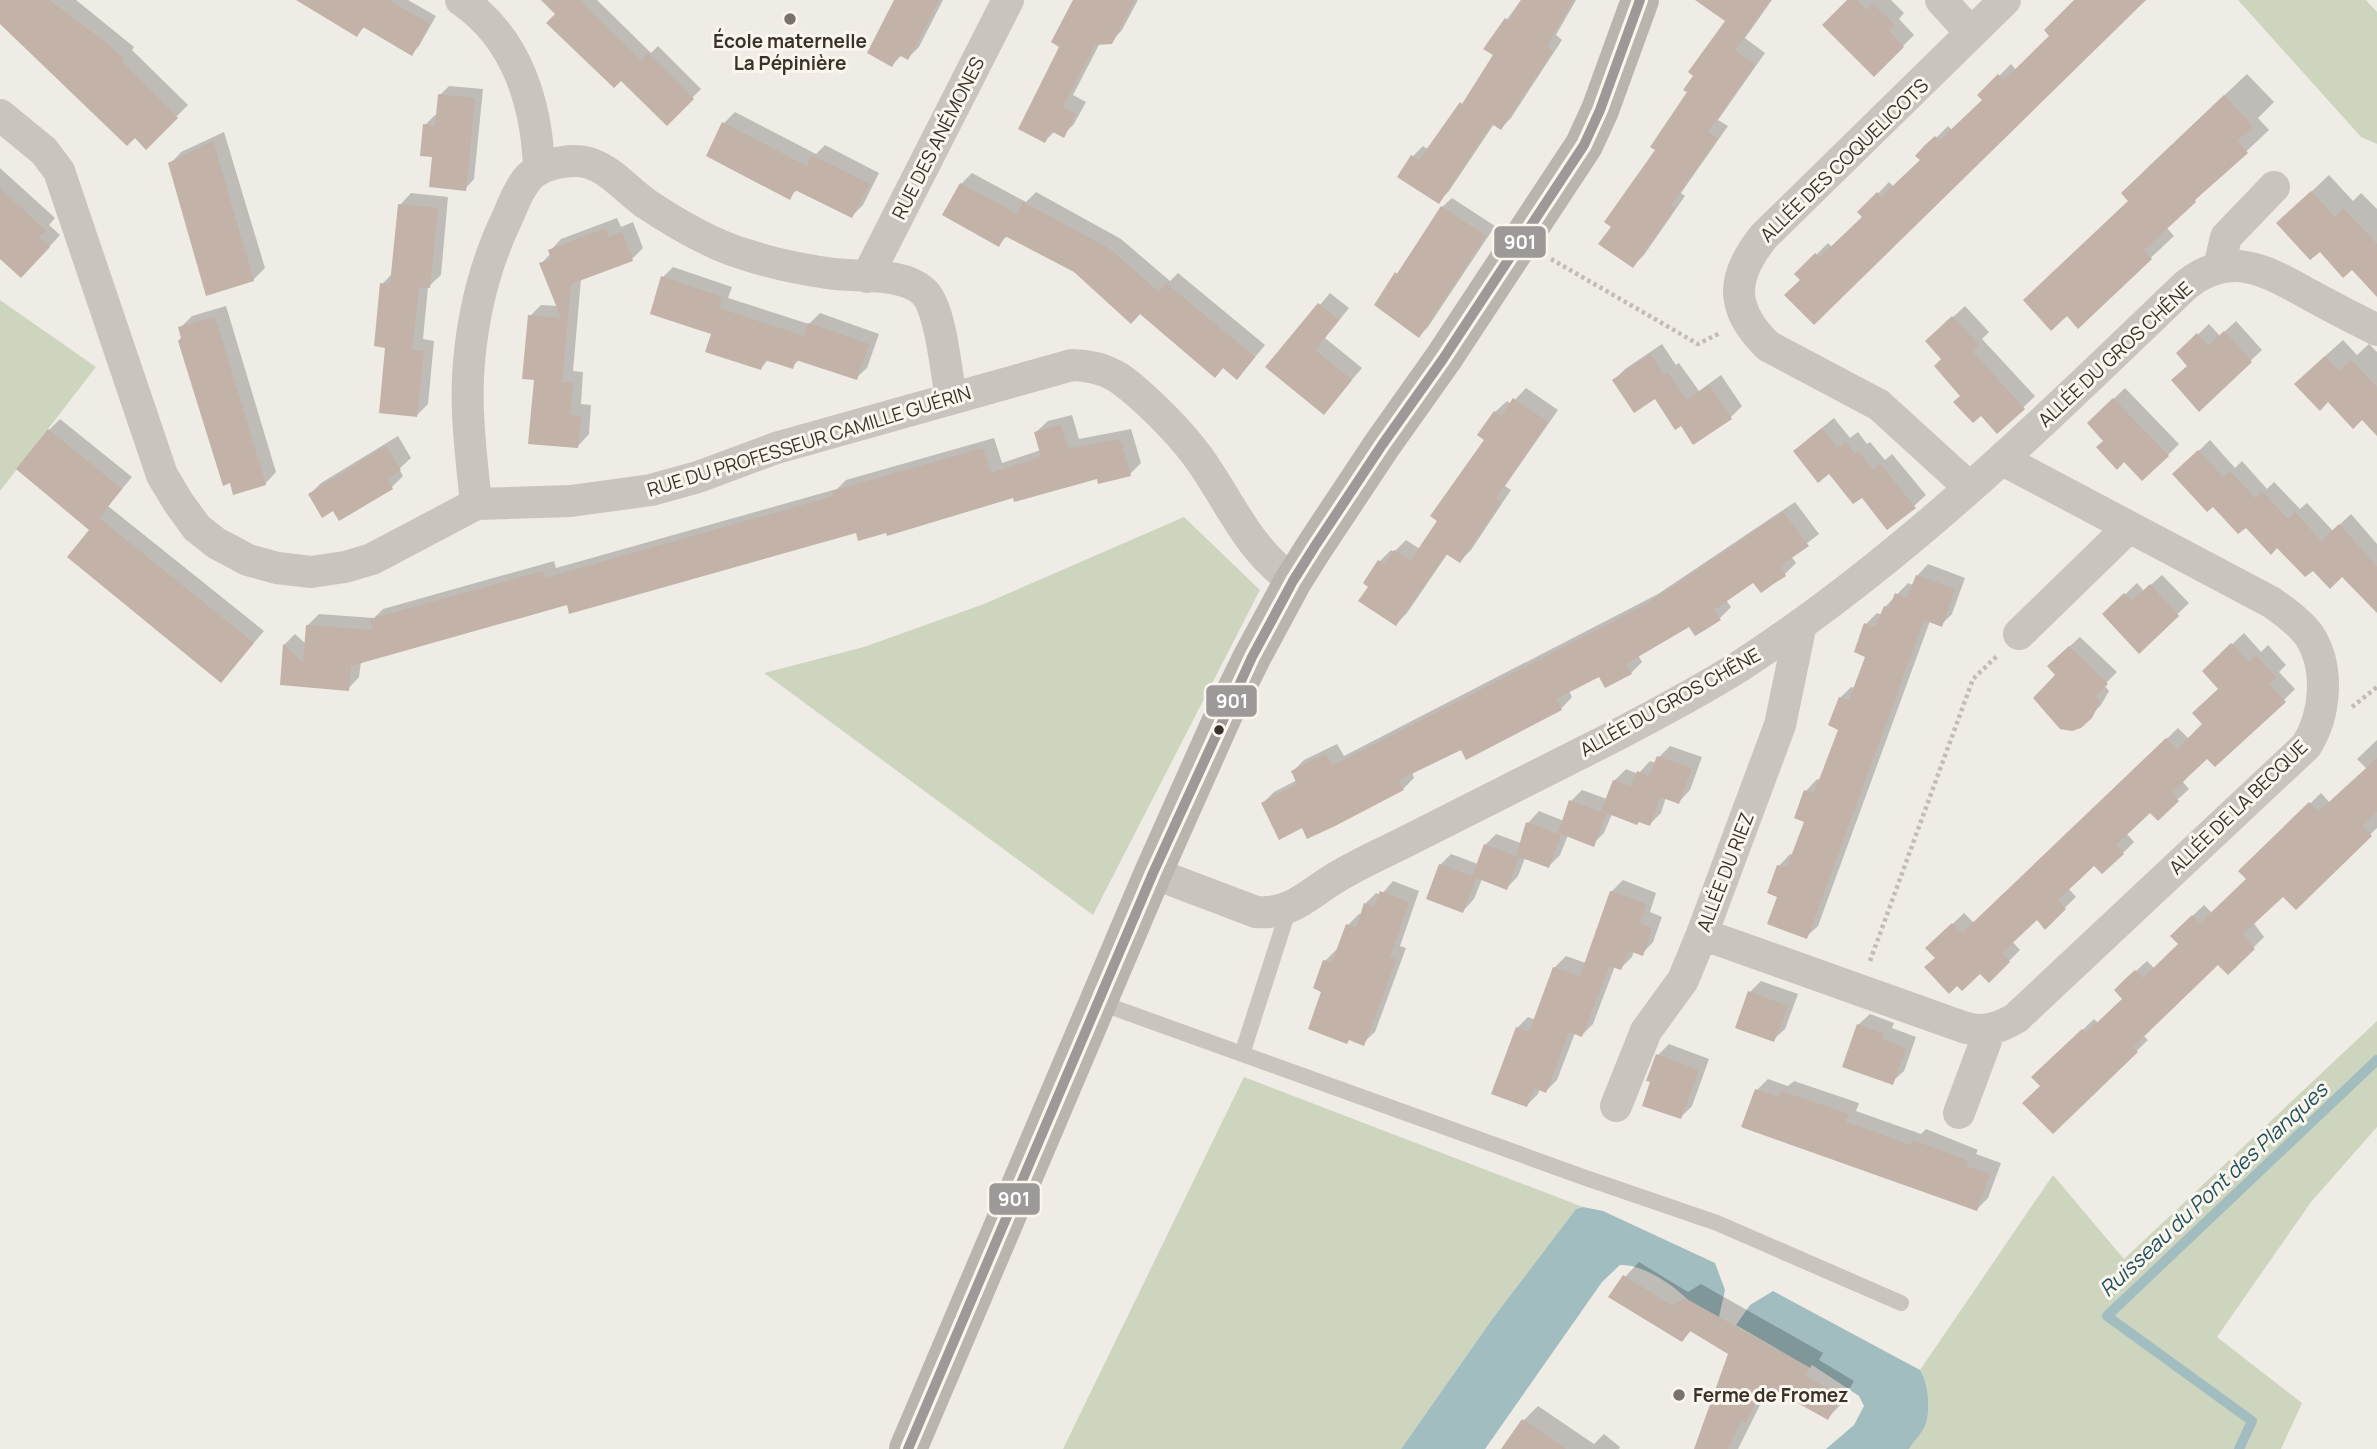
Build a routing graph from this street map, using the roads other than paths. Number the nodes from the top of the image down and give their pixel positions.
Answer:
1 (461, 0) edge
2 (1008, 0) edge
3 (1640, 0) edge
4 (1941, 0) edge
5 (2005, 0) edge
6 (1971, 33) junction
7 (0, 115) edge
8 (539, 169) junction
9 (2274, 187) dead end
10 (2218, 268) junction
11 (867, 277) junction
12 (2377, 330) edge
13 (951, 398) junction
14 (2003, 460) junction
15 (1970, 488) junction
16 (476, 504) junction
17 (2128, 528) junction
18 (1293, 582) junction
19 (1801, 624) junction
20 (2020, 634) road end
21 (1153, 873) junction
22 (1289, 908) junction
23 (1702, 933) junction
24 (1098, 1002) junction
25 (1990, 1030) junction
26 (1242, 1054) junction
27 (1616, 1106) dead end
28 (1959, 1113) dead end
29 (1901, 1303) dead end
30 (908, 1449) edge

1 - 8 street
2 - 11 street, RUE DES ANÉMONES
3 - 18 street
4 - 6 street
5 - 6 street, ALLÉE DES COQUELICOTS
6 - 15 street, ALLÉE DES COQUELICOTS
7 - 16 street, RUE DU PROFESSEUR CAMILLE GUÉRIN
8 - 11 street
8 - 16 street
9 - 10 street
10 - 12 street, ALLÉE DU GROS CHÊNE
10 - 14 street, ALLÉE DU GROS CHÊNE
11 - 13 street
13 - 16 street, RUE DU PROFESSEUR CAMILLE GUÉRIN
13 - 18 street, RUE DU PROFESSEUR CAMILLE GUÉRIN
14 - 15 street, ALLÉE DU GROS CHÊNE
14 - 17 street, ALLÉE DE LA BECQUE
15 - 19 street, ALLÉE DU GROS CHÊNE
17 - 20 street
17 - 25 street, ALLÉE DE LA BECQUE
18 - 21 street
19 - 22 street, ALLÉE DU GROS CHÊNE
19 - 23 street, ALLÉE DU RIEZ
21 - 22 street, ALLÉE DU GROS CHÊNE
21 - 24 street
22 - 26 lane
23 - 25 street
23 - 27 street, ALLÉE DU RIEZ
24 - 26 lane
24 - 30 street
25 - 28 street
26 - 29 lane

